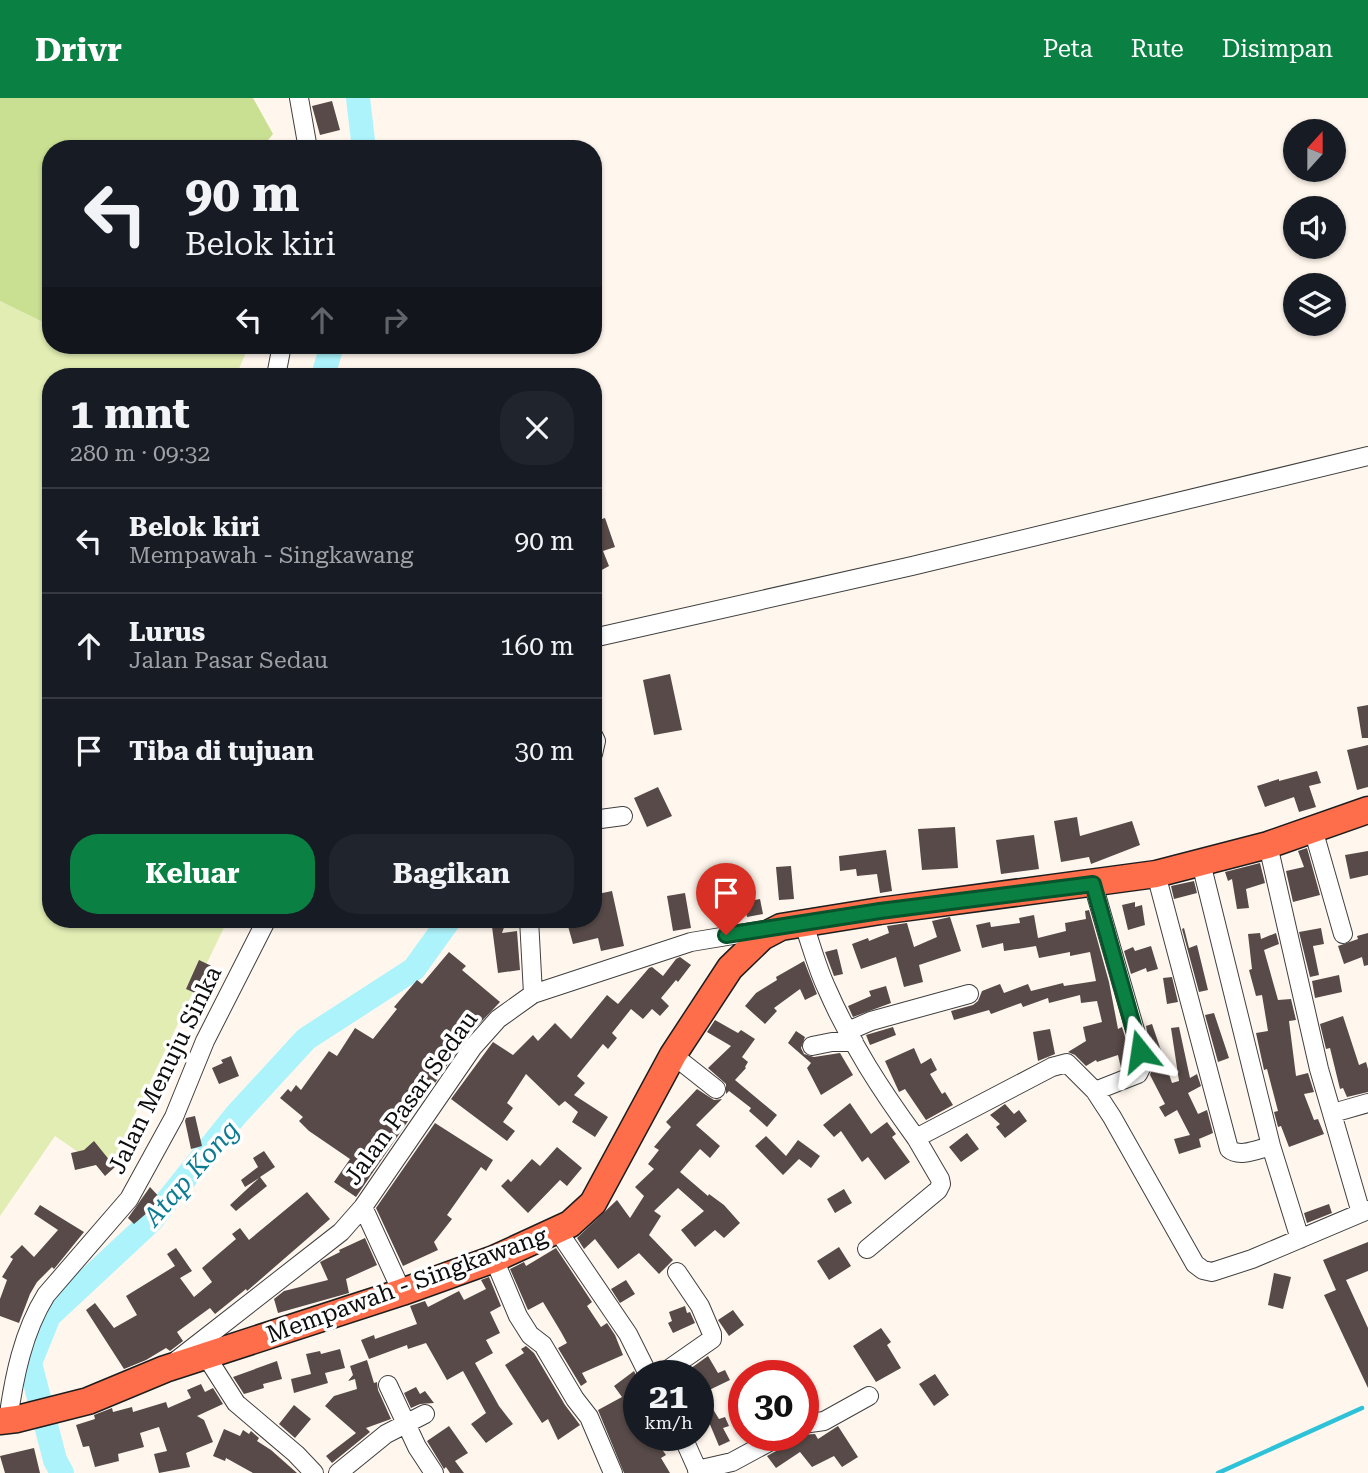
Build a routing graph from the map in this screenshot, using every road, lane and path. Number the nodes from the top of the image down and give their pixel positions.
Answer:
1 (299, 98) edge
2 (306, 140) edge
3 (1368, 456) edge
4 (602, 636) edge
5 (1368, 810) edge
6 (623, 816) dead end
7 (602, 819) edge
8 (1314, 829) junction
9 (1268, 845) junction
10 (1201, 863) junction
11 (1156, 874) junction
12 (1093, 884) junction
13 (792, 925) junction
14 (262, 928) edge
15 (529, 928) edge
16 (1343, 934) dead end
17 (533, 994) junction
18 (969, 994) dead end
19 (851, 1037) junction
20 (812, 1046) dead end
21 (673, 1055) junction
22 (716, 1089) dead end
23 (1095, 1091) junction
24 (1368, 1102) edge
25 (1333, 1113) junction
26 (916, 1139) junction
27 (1271, 1146) junction
28 (363, 1207) junction
29 (1364, 1211) edge
30 (558, 1231) junction
31 (1300, 1239) junction
32 (867, 1249) dead end
33 (494, 1259) junction
34 (677, 1272) dead end
35 (402, 1292) junction
36 (206, 1356) junction
37 (641, 1360) edge
38 (682, 1360) edge
39 (165, 1369) junction
40 (388, 1385) dead end
41 (869, 1396) dead end
42 (425, 1414) dead end
43 (8, 1420) edge
44 (407, 1422) junction
45 (819, 1422) edge
46 (689, 1451) edge
47 (752, 1451) edge
48 (698, 1471) edge
49 (314, 1473) edge
50 (338, 1473) edge
51 (434, 1473) edge
52 (612, 1473) edge

1 - 2 street
3 - 4 street
5 - 8 highway, Mempawah - Singkawang
6 - 7 street
8 - 9 highway, Mempawah - Singkawang
8 - 16 street
9 - 10 highway, Mempawah - Singkawang
9 - 25 street
10 - 11 highway, Mempawah - Singkawang
10 - 27 street
11 - 12 highway, Mempawah - Singkawang
11 - 27 street
12 - 13 highway, Mempawah - Singkawang
12 - 23 street
13 - 17 street, Jalan Pasar Sedau
13 - 19 street
13 - 21 highway, Mempawah - Singkawang
14 - 43 street, Jalan Menuju Sinka
15 - 17 street
17 - 28 street, Jalan Pasar Sedau
18 - 19 street
19 - 20 street
19 - 26 street
21 - 22 street
21 - 30 highway, Mempawah - Singkawang
23 - 26 street
23 - 31 street
24 - 25 street
25 - 29 street
26 - 32 street
27 - 31 street
28 - 35 street
28 - 39 street, Jalan Pasar Sedau
29 - 31 street
30 - 33 highway, Mempawah - Singkawang
30 - 37 street
33 - 35 highway, Mempawah - Singkawang
33 - 52 street
34 - 38 street
35 - 36 highway, Mempawah - Singkawang
36 - 39 highway, Mempawah - Singkawang
36 - 49 street
39 - 43 highway, Mempawah - Singkawang
40 - 44 street
41 - 45 street
42 - 44 street
44 - 50 street
44 - 51 street
46 - 48 street
47 - 48 street

